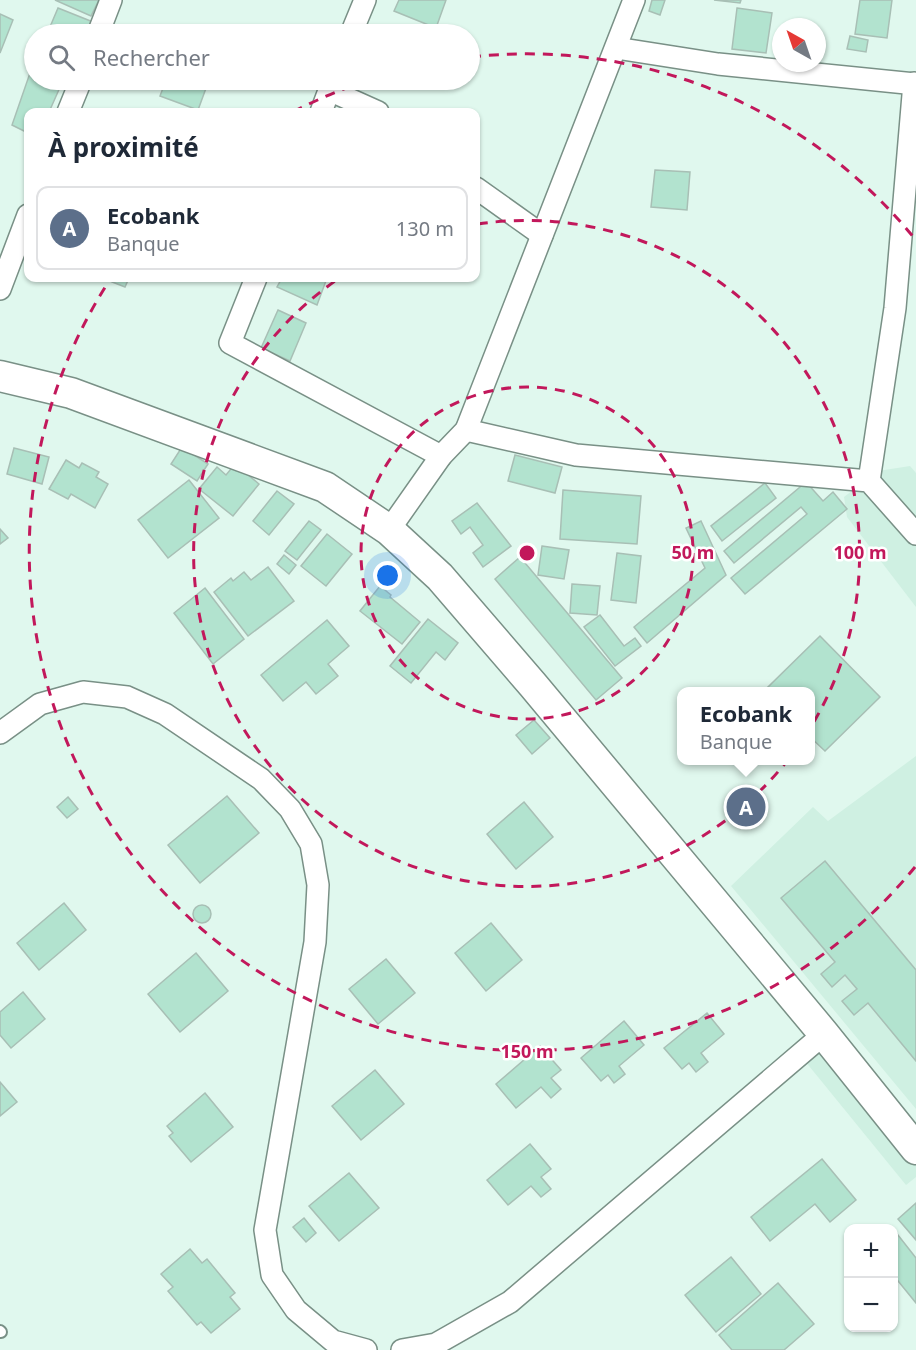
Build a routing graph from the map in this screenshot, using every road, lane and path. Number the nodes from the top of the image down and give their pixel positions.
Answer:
1 (111, 0) edge
2 (364, 0) edge
3 (634, 0) edge
4 (102, 24) edge
5 (355, 24) edge
6 (616, 48) junction
7 (915, 84) edge
8 (77, 90) edge
9 (329, 90) edge
10 (340, 90) edge
11 (70, 108) edge
12 (322, 108) edge
13 (371, 108) edge
14 (480, 191) edge
15 (24, 226) edge
16 (542, 235) junction
17 (254, 282) edge
18 (0, 289) edge
19 (0, 376) edge
20 (466, 430) junction
21 (441, 456) junction
22 (869, 481) junction
23 (389, 530) junction
24 (916, 534) edge
25 (0, 732) edge
26 (824, 1034) junction
27 (916, 1149) edge
28 (366, 1350) edge
29 (402, 1350) edge

1 - 4 street
2 - 5 street
3 - 6 street
6 - 7 street
6 - 16 street
7 - 22 street
8 - 11 street
9 - 12 street
10 - 13 street
14 - 16 street
15 - 18 street
16 - 20 street
17 - 21 street
19 - 23 main road
20 - 21 street
20 - 22 street
21 - 23 street
22 - 24 street
23 - 26 main road
25 - 28 street
26 - 27 main road
26 - 29 street

